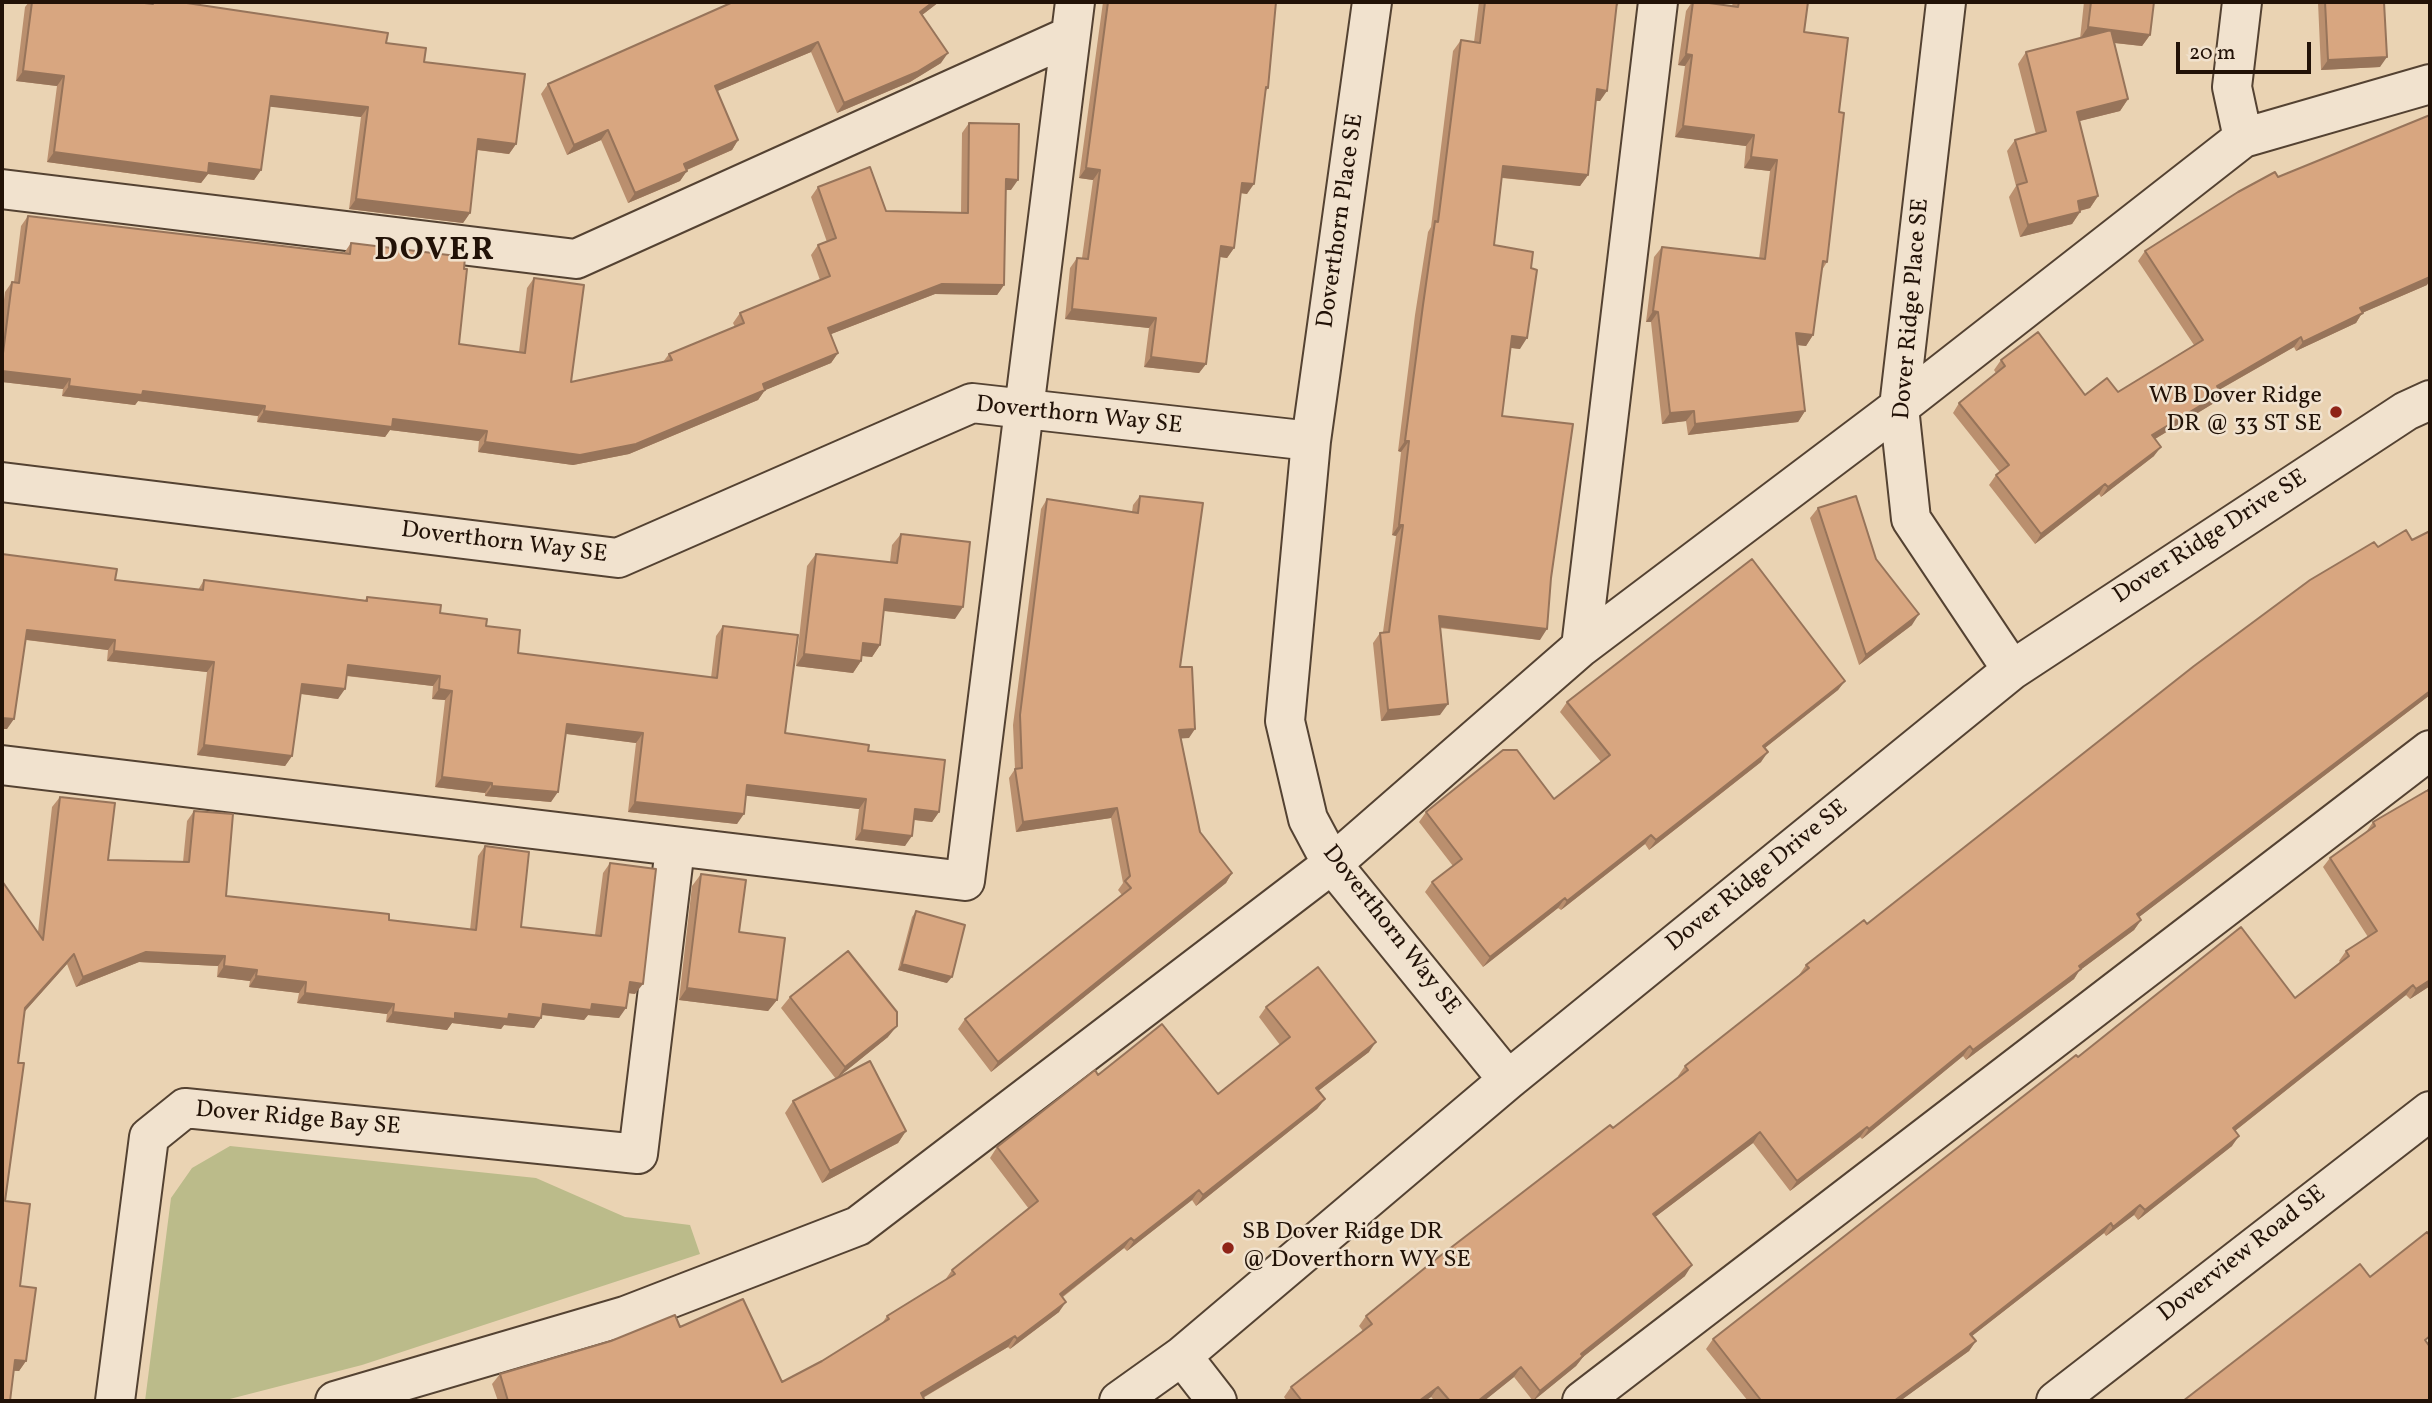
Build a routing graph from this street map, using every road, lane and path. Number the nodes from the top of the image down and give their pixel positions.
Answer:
1 (1372, 2) edge
2 (1658, 2) edge
3 (1946, 2) edge
4 (2242, 2) edge
5 (1073, 19) edge
6 (2430, 84) edge
7 (2243, 138) junction
8 (2, 189) edge
9 (2430, 400) edge
10 (1899, 407) junction
11 (1025, 411) junction
12 (1311, 441) junction
13 (2, 482) edge
14 (1581, 647) junction
15 (2012, 670) junction
16 (2430, 750) edge
17 (2, 765) edge
18 (675, 848) junction
19 (1332, 864) junction
20 (1508, 1080) junction
21 (2430, 1111) edge
22 (1182, 1356) junction
23 (115, 1401) edge
24 (335, 1401) edge
25 (1119, 1401) edge
26 (1217, 1401) edge
27 (1583, 1401) edge
28 (2056, 1401) edge

1 - 12 street, Doverthorn Place SE
2 - 14 street
3 - 10 street, Dover Ridge Place SE
4 - 7 street
5 - 8 street
5 - 11 street
6 - 7 street
7 - 10 street
9 - 15 street, Dover Ridge Drive SE
10 - 14 street
10 - 15 street, Dover Ridge Place SE
11 - 12 street, Doverthorn Way SE
11 - 13 street, Doverthorn Way SE
11 - 18 street
12 - 19 street, Doverthorn Way SE
14 - 19 street
15 - 20 street, Dover Ridge Drive SE
16 - 27 street
17 - 18 street
18 - 23 street, Dover Ridge Bay SE
19 - 20 street, Doverthorn Way SE
19 - 24 street
20 - 22 street, Dover Ridge Drive SE
21 - 28 street, Doverview Road SE
22 - 25 street, Dover Ridge Drive SE
22 - 26 street

